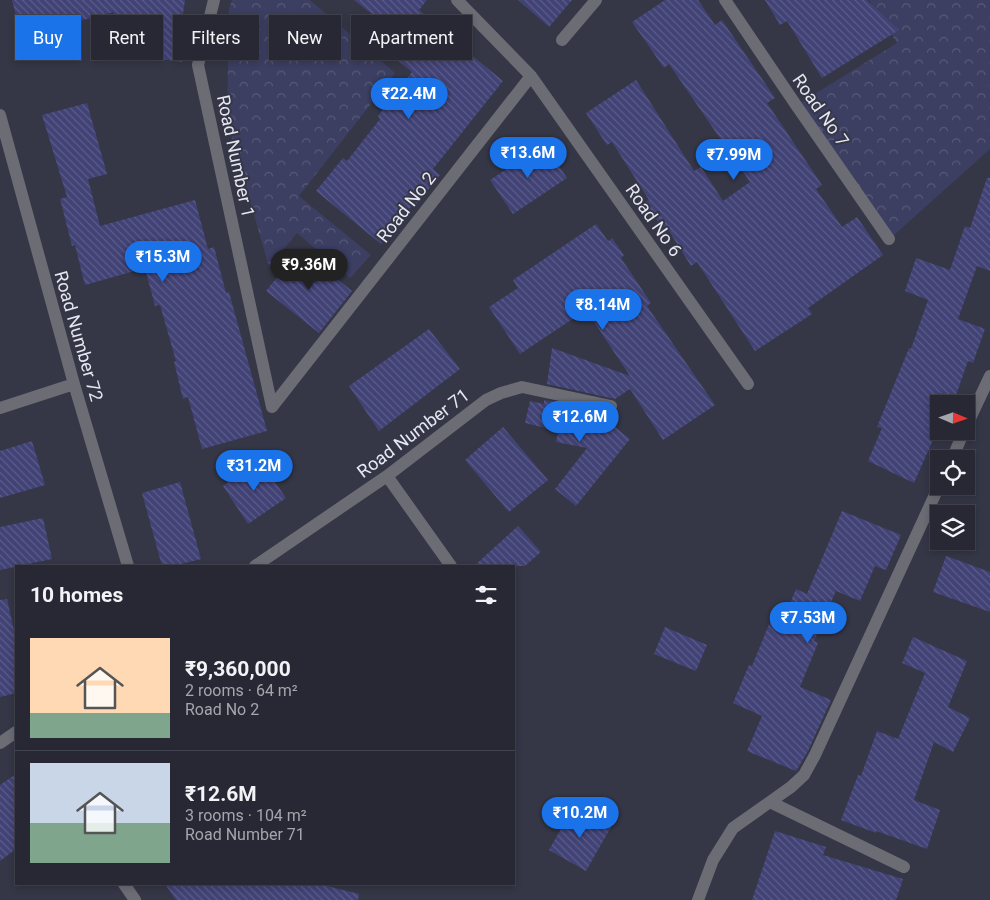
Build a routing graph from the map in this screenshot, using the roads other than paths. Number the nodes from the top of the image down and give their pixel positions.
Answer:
1 (214, 0) edge
2 (457, 0) edge
3 (596, 0) edge
4 (725, 0) edge
5 (562, 40) dead end
6 (531, 76) junction
7 (0, 115) edge
8 (5, 156) edge
9 (889, 239) dead end
10 (990, 376) edge
11 (74, 384) junction
12 (748, 384) dead end
13 (610, 406) dead end
14 (0, 408) edge
15 (272, 408) joint
16 (975, 408) edge
17 (387, 476) junction
18 (935, 495) edge
19 (128, 565) edge
20 (256, 565) edge
21 (450, 565) edge
22 (15, 733) edge
23 (0, 743) edge
24 (770, 802) junction
25 (904, 867) dead end
26 (125, 885) edge
27 (135, 900) edge
28 (698, 900) edge

1 - 15 street, Road Number 1
2 - 6 street, Road No 6
3 - 5 street
4 - 9 street, Road No 7
6 - 12 street, Road No 6
6 - 15 street, Road No 2
7 - 8 street, Road Number 72
8 - 11 street, Road Number 72
10 - 16 street
11 - 14 street
11 - 19 street, Road Number 72
13 - 17 street, Road Number 71
17 - 20 street, Road Number 71
17 - 21 street
18 - 24 street
22 - 23 street
24 - 25 street
24 - 28 street
26 - 27 street

